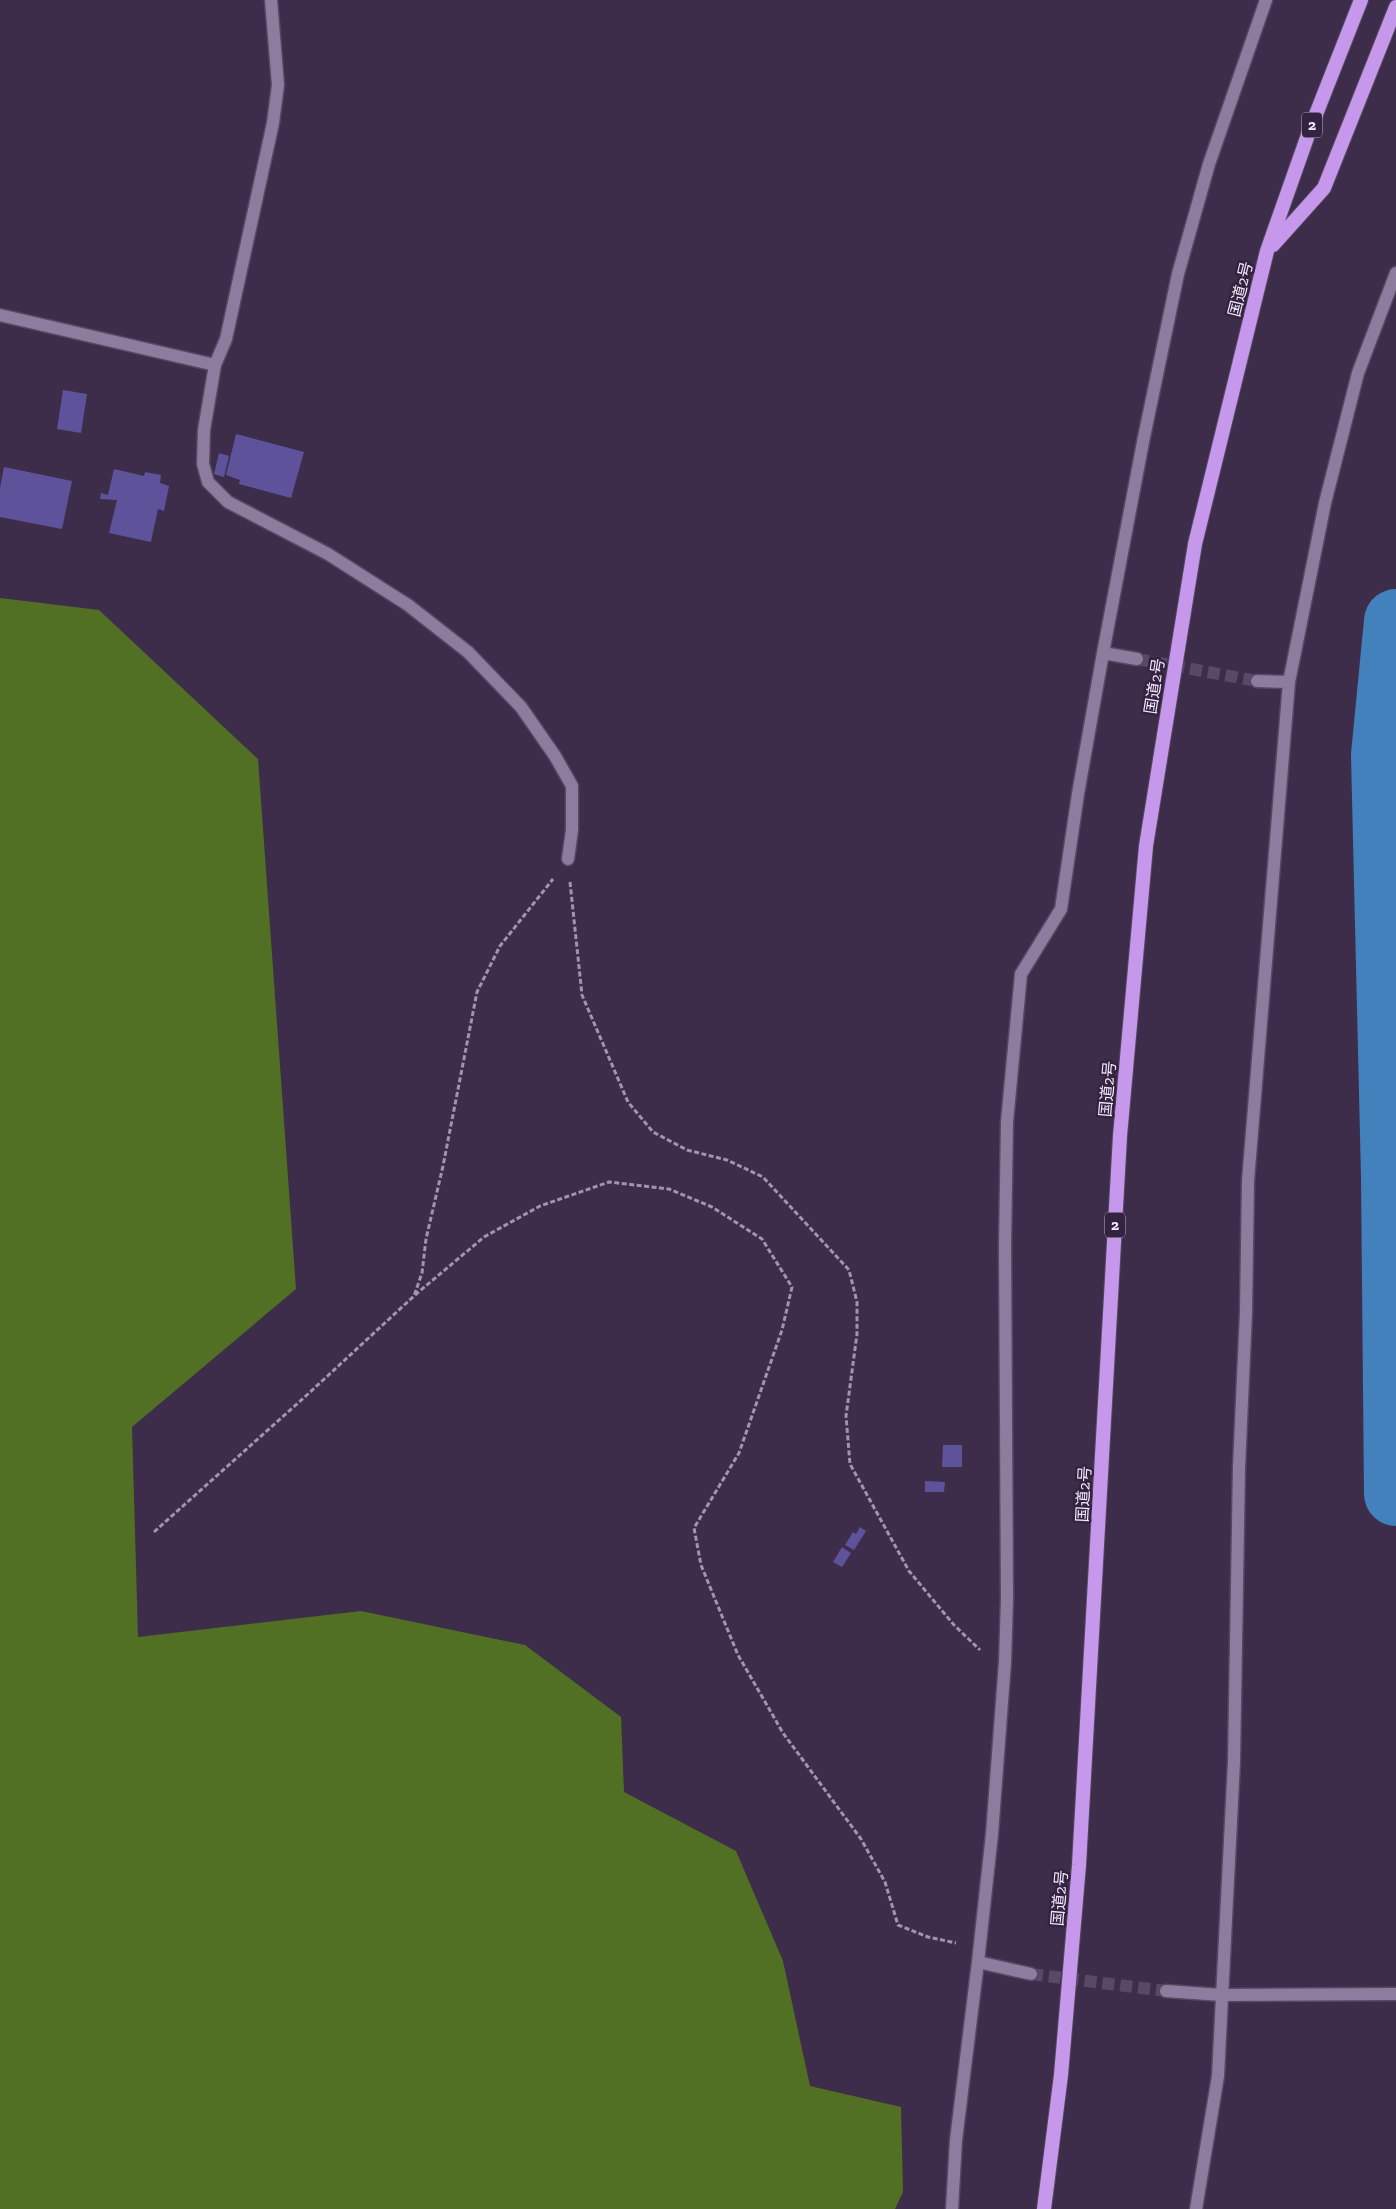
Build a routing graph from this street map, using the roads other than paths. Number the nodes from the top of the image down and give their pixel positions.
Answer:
1 (271, 0) edge
2 (1266, 0) edge
3 (1361, 0) edge
4 (1396, 7) edge
5 (1268, 252) junction
6 (1396, 273) edge
7 (0, 315) edge
8 (215, 365) junction
9 (1103, 654) junction
10 (1137, 659) tunnel mouth
11 (1257, 681) tunnel mouth
12 (1289, 682) junction
13 (568, 859) road end
14 (978, 1962) junction
15 (1031, 1974) tunnel mouth
16 (1166, 1990) tunnel mouth
17 (1396, 1994) edge
18 (1221, 1995) junction
19 (952, 2209) edge
20 (1044, 2209) edge
21 (1196, 2209) edge

1 - 8 street
2 - 9 street
3 - 5 highway, 国道2号 / 2
4 - 5 highway
5 - 20 highway, 国道2号 / 2
6 - 12 street
7 - 8 street
8 - 13 street
9 - 10 street
9 - 14 street
11 - 12 street
12 - 18 street
14 - 15 street
14 - 19 street
16 - 18 street
17 - 18 street
18 - 21 street

